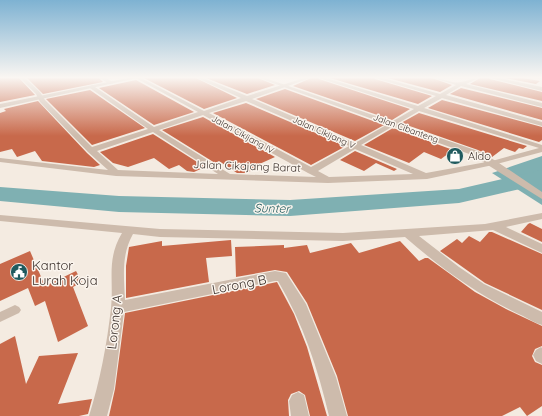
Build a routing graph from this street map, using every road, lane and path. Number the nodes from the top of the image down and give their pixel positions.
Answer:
1 (107, 97) edge
2 (176, 97) edge
3 (317, 97) edge
4 (386, 97) edge
5 (440, 97) edge
6 (448, 97) edge
7 (513, 97) edge
8 (40, 98) joint
9 (246, 98) joint
10 (542, 105) edge
11 (0, 106) edge
12 (421, 108) junction
13 (204, 112) junction
14 (394, 124) junction
15 (542, 124) edge
16 (153, 129) junction
17 (354, 145) junction
18 (542, 147) edge
19 (91, 150) junction
20 (542, 150) edge
21 (0, 159) edge
22 (495, 165) junction
23 (311, 171) junction
24 (116, 173) junction
25 (227, 176) junction
26 (427, 176) junction
27 (328, 180) junction
28 (542, 196) edge
29 (542, 216) edge
30 (2, 220) edge
31 (494, 226) junction
32 (130, 229) junction
33 (408, 233) junction
34 (542, 249) edge
35 (118, 307) junction
36 (15, 310) dead end
37 (0, 317) edge
38 (542, 319) edge
39 (98, 416) edge
40 (338, 416) edge

1 - 16 street
2 - 13 street, Jalan Cikijang IV
3 - 14 street, Jalan Cibanteng
4 - 12 street
5 - 12 street
6 - 15 street
7 - 10 street
8 - 11 street
8 - 19 street
9 - 13 street
9 - 17 street, Jalan Cikijang V
12 - 14 street
12 - 18 street
13 - 16 street
13 - 23 street, Jalan Cikijang IV
14 - 17 street
14 - 22 street, Jalan Cibanteng
16 - 19 street
16 - 25 street
17 - 23 street
17 - 26 street, Jalan Cikijang V
19 - 24 street
20 - 22 street, Jalan Cikajang Barat
21 - 24 street, Jalan Cikajang Barat
22 - 26 street, Jalan Cikajang Barat
22 - 28 street, Jalan Cibanteng
23 - 27 street, Jalan Cikijang IV
24 - 25 street, Jalan Cikajang Barat
25 - 27 street, Jalan Cikajang Barat
26 - 27 street, Jalan Cikajang Barat
29 - 31 street
30 - 32 street
31 - 33 street
31 - 34 street
32 - 33 street
32 - 35 street, Lorong A
33 - 38 street
35 - 39 street, Lorong A
35 - 40 street, Lorong B
36 - 37 lane

